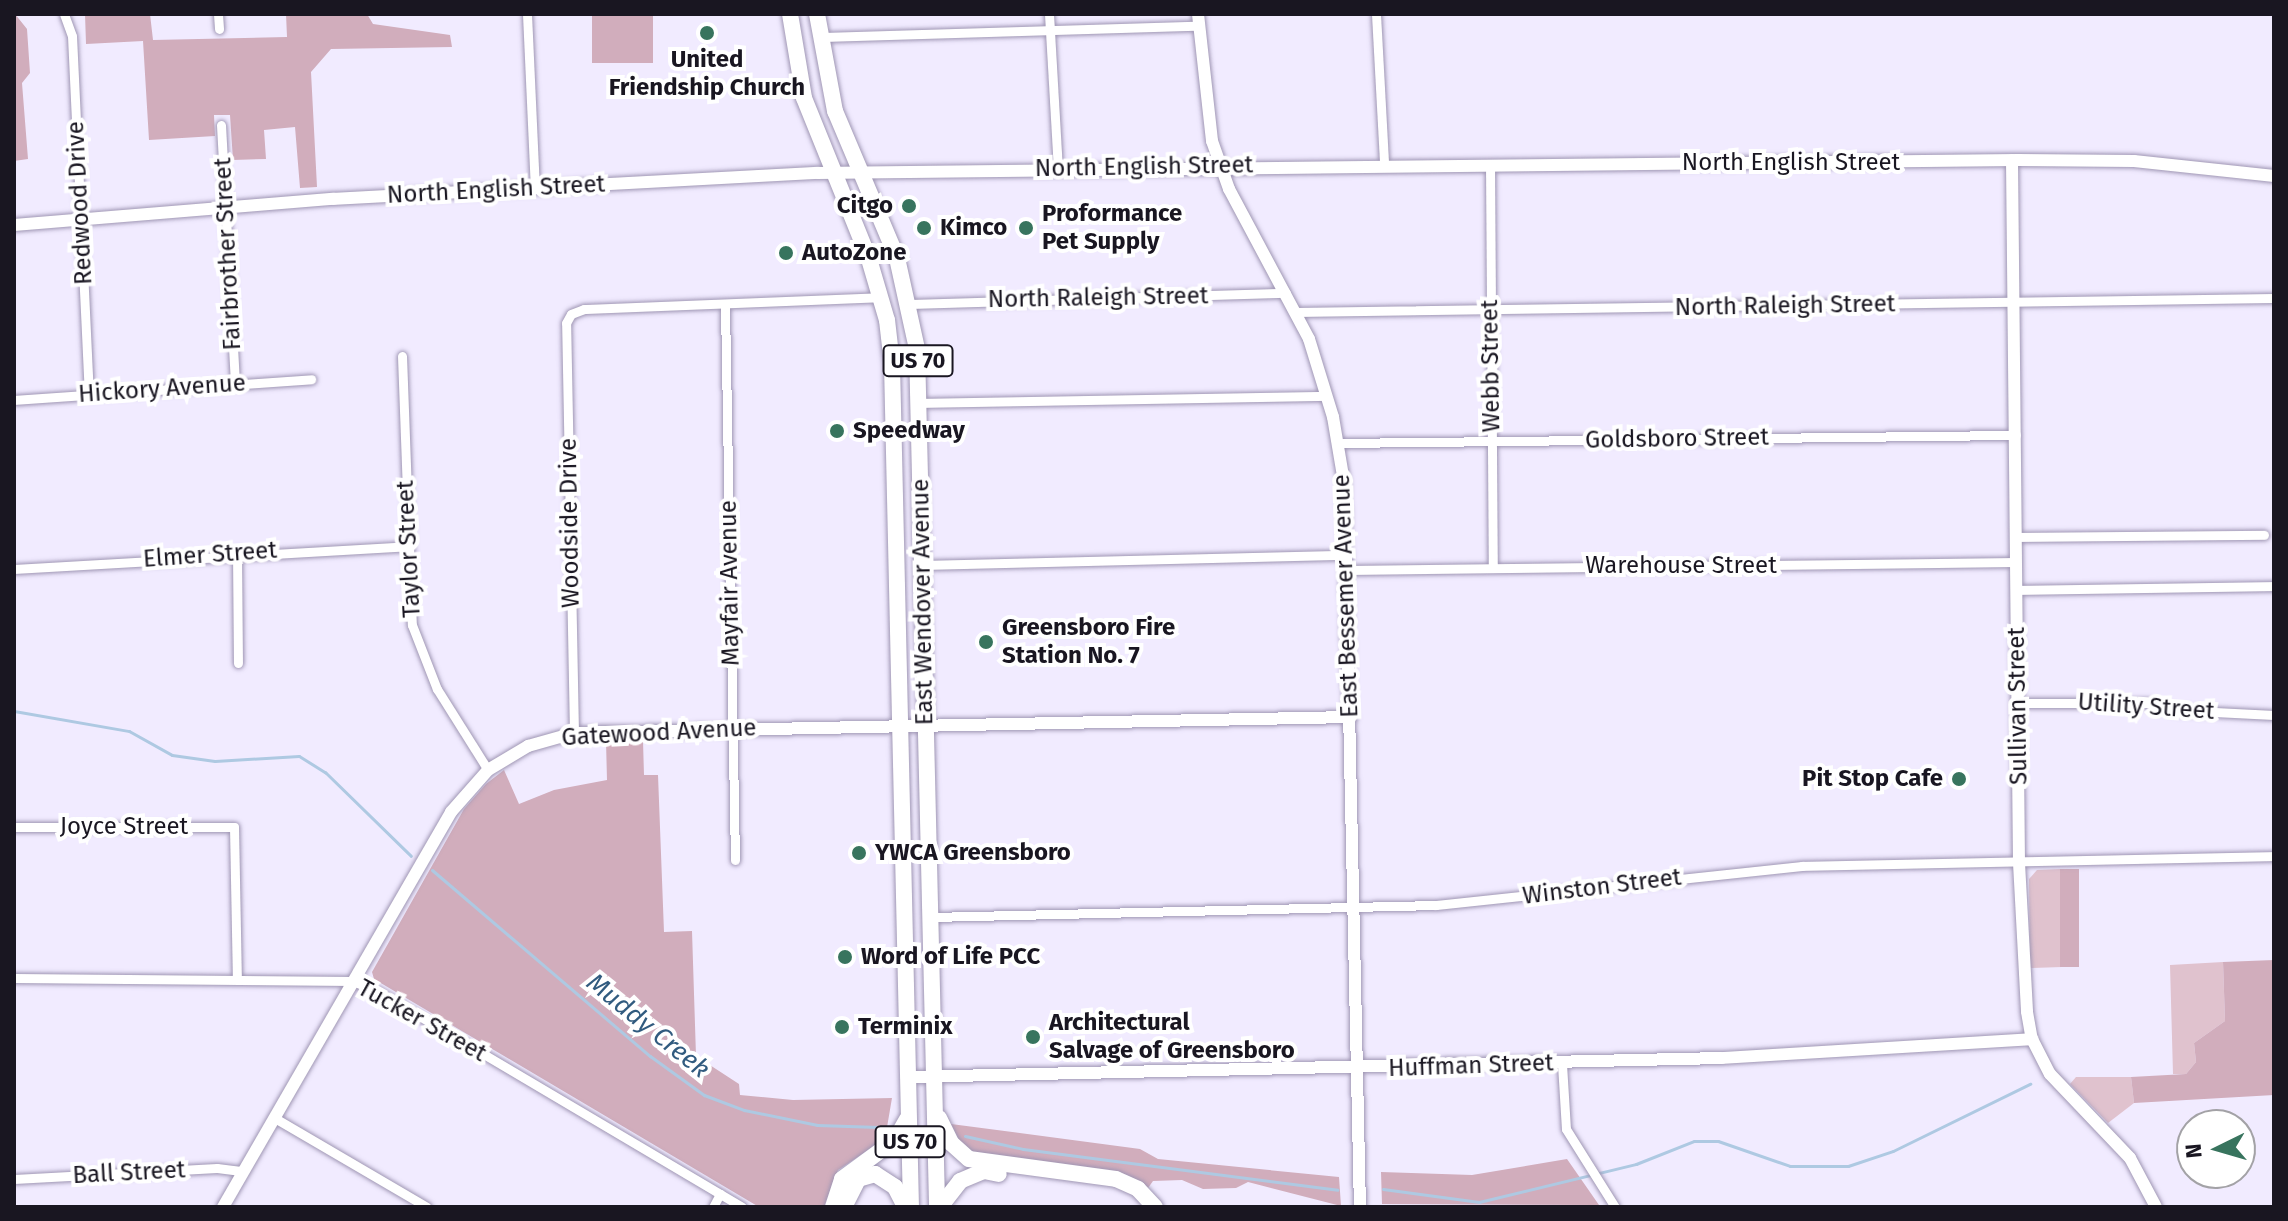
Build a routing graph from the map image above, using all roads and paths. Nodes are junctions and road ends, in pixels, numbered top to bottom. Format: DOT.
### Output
graph roads {
  1 [pos="64,14"];
  2 [pos="218,14"];
  3 [pos="527,14"];
  4 [pos="790,14"];
  5 [pos="817,14"];
  6 [pos="1049,14"];
  7 [pos="1376,14"];
  8 [pos="1198,20"];
  9 [pos="1050,27"];
  10 [pos="219,29"];
  11 [pos="819,37"];
  12 [pos="221,125"];
  13 [pos="2012,160"];
  14 [pos="1384,163"];
  15 [pos="1490,164"];
  16 [pos="1220,167"];
  17 [pos="1058,168"];
  18 [pos="858,172"];
  19 [pos="831,173"];
  20 [pos="2274,176"];
  21 [pos="535,189"];
  22 [pos="225,208"];
  23 [pos="80,220"];
  24 [pos="14,225"];
  25 [pos="1286,293"];
  26 [pos="881,297"];
  27 [pos="2274,298"];
  28 [pos="910,304"];
  29 [pos="2015,304"];
  30 [pos="725,305"];
  31 [pos="1491,310"];
  32 [pos="1295,312"];
  33 [pos="402,356"];
  34 [pos="311,379"];
  35 [pos="235,383"];
  36 [pos="89,393"];
  37 [pos="1327,396"];
  38 [pos="14,400"];
  39 [pos="920,403"];
  40 [pos="2016,435"];
  41 [pos="1492,442"];
  42 [pos="1338,443"];
  43 [pos="2264,535"];
  44 [pos="2016,537"];
  45 [pos="407,546"];
  46 [pos="237,552"];
  47 [pos="1346,555"];
  48 [pos="2016,562"];
  49 [pos="922,565"];
  50 [pos="1493,567"];
  51 [pos="14,569"];
  52 [pos="1347,570"];
  53 [pos="2274,586"];
  54 [pos="2017,590"];
  55 [pos="238,663"];
  56 [pos="2018,703"];
  57 [pos="2274,715"];
  58 [pos="1351,717"];
  59 [pos="926,724"];
  60 [pos="900,725"];
  61 [pos="733,729"];
  62 [pos="574,733"];
  63 [pos="488,770"];
  64 [pos="14,827"];
  65 [pos="2274,856"];
  66 [pos="735,860"];
  67 [pos="2019,863"];
  68 [pos="1353,909"];
  69 [pos="931,917"];
  70 [pos="14,978"];
  71 [pos="237,979"];
  72 [pos="353,981"];
  73 [pos="2032,1039"];
  74 [pos="1562,1064"];
  75 [pos="1358,1069"];
  76 [pos="909,1077"];
  77 [pos="934,1077"];
  78 [pos="934,1103"];
  79 [pos="909,1109"];
  80 [pos="273,1117"];
  81 [pos="243,1171"];
  82 [pos="14,1179"];
  83 [pos="720,1194"];
  84 [pos="223,1207"];
  85 [pos="427,1207"];
  86 [pos="713,1207"];
  87 [pos="742,1207"];
  88 [pos="833,1207"];
  89 [pos="844,1207"];
  90 [pos="908,1207"];
  91 [pos="938,1207"];
  92 [pos="1142,1207"];
  93 [pos="1155,1207"];
  94 [pos="1360,1207"];
  95 [pos="1615,1207"];
  96 [pos="2156,1207"];
  1 -- 23 [label="street, Redwood Drive"];
  2 -- 10 [label="street"];
  3 -- 21 [label="street"];
  4 -- 19 [label="highway, East Wendover Avenue / US 70"];
  5 -- 11 [label="highway, East Wendover Avenue / US 70"];
  6 -- 9 [label="street"];
  7 -- 14 [label="street"];
  8 -- 9 [label="street"];
  8 -- 16 [label="street, East Bessemer Avenue"];
  9 -- 11 [label="street"];
  9 -- 17 [label="street"];
  11 -- 18 [label="highway, East Wendover Avenue / US 70"];
  12 -- 22 [label="street, Fairbrother Street"];
  13 -- 15 [label="street, North English Street"];
  13 -- 20 [label="street, North English Street"];
  13 -- 29 [label="street, Sullivan Street"];
  14 -- 15 [label="street, North English Street"];
  14 -- 16 [label="street, North English Street"];
  15 -- 31 [label="street, Webb Street"];
  16 -- 17 [label="street, North English Street"];
  16 -- 25 [label="street, East Bessemer Avenue"];
  17 -- 18 [label="street, North English Street"];
  18 -- 19 [label="street, North English Street"];
  18 -- 28 [label="highway, East Wendover Avenue / US 70"];
  19 -- 21 [label="street, North English Street"];
  19 -- 26 [label="highway, East Wendover Avenue / US 70"];
  21 -- 22 [label="street, North English Street"];
  22 -- 23 [label="street, North English Street"];
  22 -- 35 [label="street, Fairbrother Street"];
  23 -- 24 [label="street, North English Street"];
  23 -- 36 [label="street, Redwood Drive"];
  25 -- 28 [label="street, North Raleigh Street"];
  25 -- 32 [label="street, East Bessemer Avenue"];
  26 -- 30 [label="street"];
  26 -- 60 [label="highway, East Wendover Avenue / US 70"];
  27 -- 29 [label="street, North Raleigh Street"];
  28 -- 39 [label="highway, East Wendover Avenue / US 70"];
  29 -- 31 [label="street, North Raleigh Street"];
  29 -- 40 [label="street, Sullivan Street"];
  30 -- 61 [label="street, Mayfair Avenue"];
  30 -- 62 [label="street, Woodside Drive"];
  31 -- 32 [label="street, North Raleigh Street"];
  31 -- 41 [label="street, Webb Street"];
  32 -- 37 [label="street, East Bessemer Avenue"];
  33 -- 45 [label="street, Taylor Street"];
  34 -- 35 [label="street, Hickory Avenue"];
  35 -- 36 [label="street, Hickory Avenue"];
  36 -- 38 [label="street, Hickory Avenue"];
  37 -- 39 [label="street"];
  37 -- 42 [label="street, East Bessemer Avenue"];
  39 -- 49 [label="highway, East Wendover Avenue / US 70"];
  40 -- 41 [label="street, Goldsboro Street"];
  40 -- 44 [label="street, Sullivan Street"];
  41 -- 42 [label="street, Goldsboro Street"];
  41 -- 50 [label="street, Webb Street"];
  42 -- 47 [label="street, East Bessemer Avenue"];
  43 -- 44 [label="street"];
  44 -- 48 [label="street, Sullivan Street"];
  45 -- 46 [label="street, Elmer Street"];
  45 -- 63 [label="street, Taylor Street"];
  46 -- 51 [label="street, Elmer Street"];
  46 -- 55 [label="street"];
  47 -- 49 [label="street"];
  47 -- 52 [label="street, East Bessemer Avenue"];
  48 -- 50 [label="street, Warehouse Street"];
  48 -- 54 [label="street, Sullivan Street"];
  49 -- 59 [label="highway, East Wendover Avenue / US 70"];
  50 -- 52 [label="street, Warehouse Street"];
  52 -- 58 [label="street, East Bessemer Avenue"];
  53 -- 54 [label="street"];
  54 -- 56 [label="street, Sullivan Street"];
  56 -- 57 [label="street, Utility Street"];
  56 -- 67 [label="street, Sullivan Street"];
  58 -- 59 [label="street, Gatewood Avenue"];
  58 -- 68 [label="street, East Bessemer Avenue"];
  59 -- 60 [label="street, Gatewood Avenue"];
  59 -- 69 [label="highway, East Wendover Avenue / US 70"];
  60 -- 61 [label="street, Gatewood Avenue"];
  60 -- 76 [label="highway, East Wendover Avenue / US 70"];
  61 -- 62 [label="street, Gatewood Avenue"];
  61 -- 66 [label="street, Mayfair Avenue"];
  62 -- 63 [label="street, Gatewood Avenue"];
  63 -- 72 [label="street, Gatewood Avenue"];
  64 -- 71 [label="street, Joyce Street"];
  65 -- 67 [label="street, Winston Street"];
  67 -- 68 [label="street, Winston Street"];
  67 -- 73 [label="street, Sullivan Street"];
  68 -- 69 [label="street, Winston Street"];
  68 -- 75 [label="street, East Bessemer Avenue"];
  69 -- 77 [label="highway, East Wendover Avenue / US 70"];
  70 -- 71 [label="street, Tucker Street"];
  71 -- 72 [label="street, Tucker Street"];
  72 -- 80 [label="street, Gatewood Avenue"];
  72 -- 83 [label="street, Tucker Street"];
  73 -- 74 [label="street, Huffman Street"];
  73 -- 96 [label="street, Sullivan Street"];
  74 -- 75 [label="street, Huffman Street"];
  74 -- 95 [label="street"];
  75 -- 77 [label="street, Huffman Street"];
  75 -- 94 [label="street, East Bessemer Avenue"];
  76 -- 77 [label="street, Huffman Street"];
  76 -- 79 [label="highway, East Wendover Avenue / US 70"];
  77 -- 78 [label="highway, East Wendover Avenue / US 70"];
  78 -- 91 [label="highway, East Wendover Avenue / US 70"];
  78 -- 93 [label="highway"];
  79 -- 88 [label="highway"];
  79 -- 90 [label="highway, East Wendover Avenue / US 70"];
  80 -- 81 [label="street, Gatewood Avenue"];
  80 -- 85 [label="street"];
  81 -- 82 [label="street, Ball Street"];
  81 -- 84 [label="street, Gatewood Avenue"];
  83 -- 86 [label="street"];
  83 -- 87 [label="street, Tucker Street"];
  89 -- 90 [label="highway"];
  91 -- 92 [label="highway"];
}
